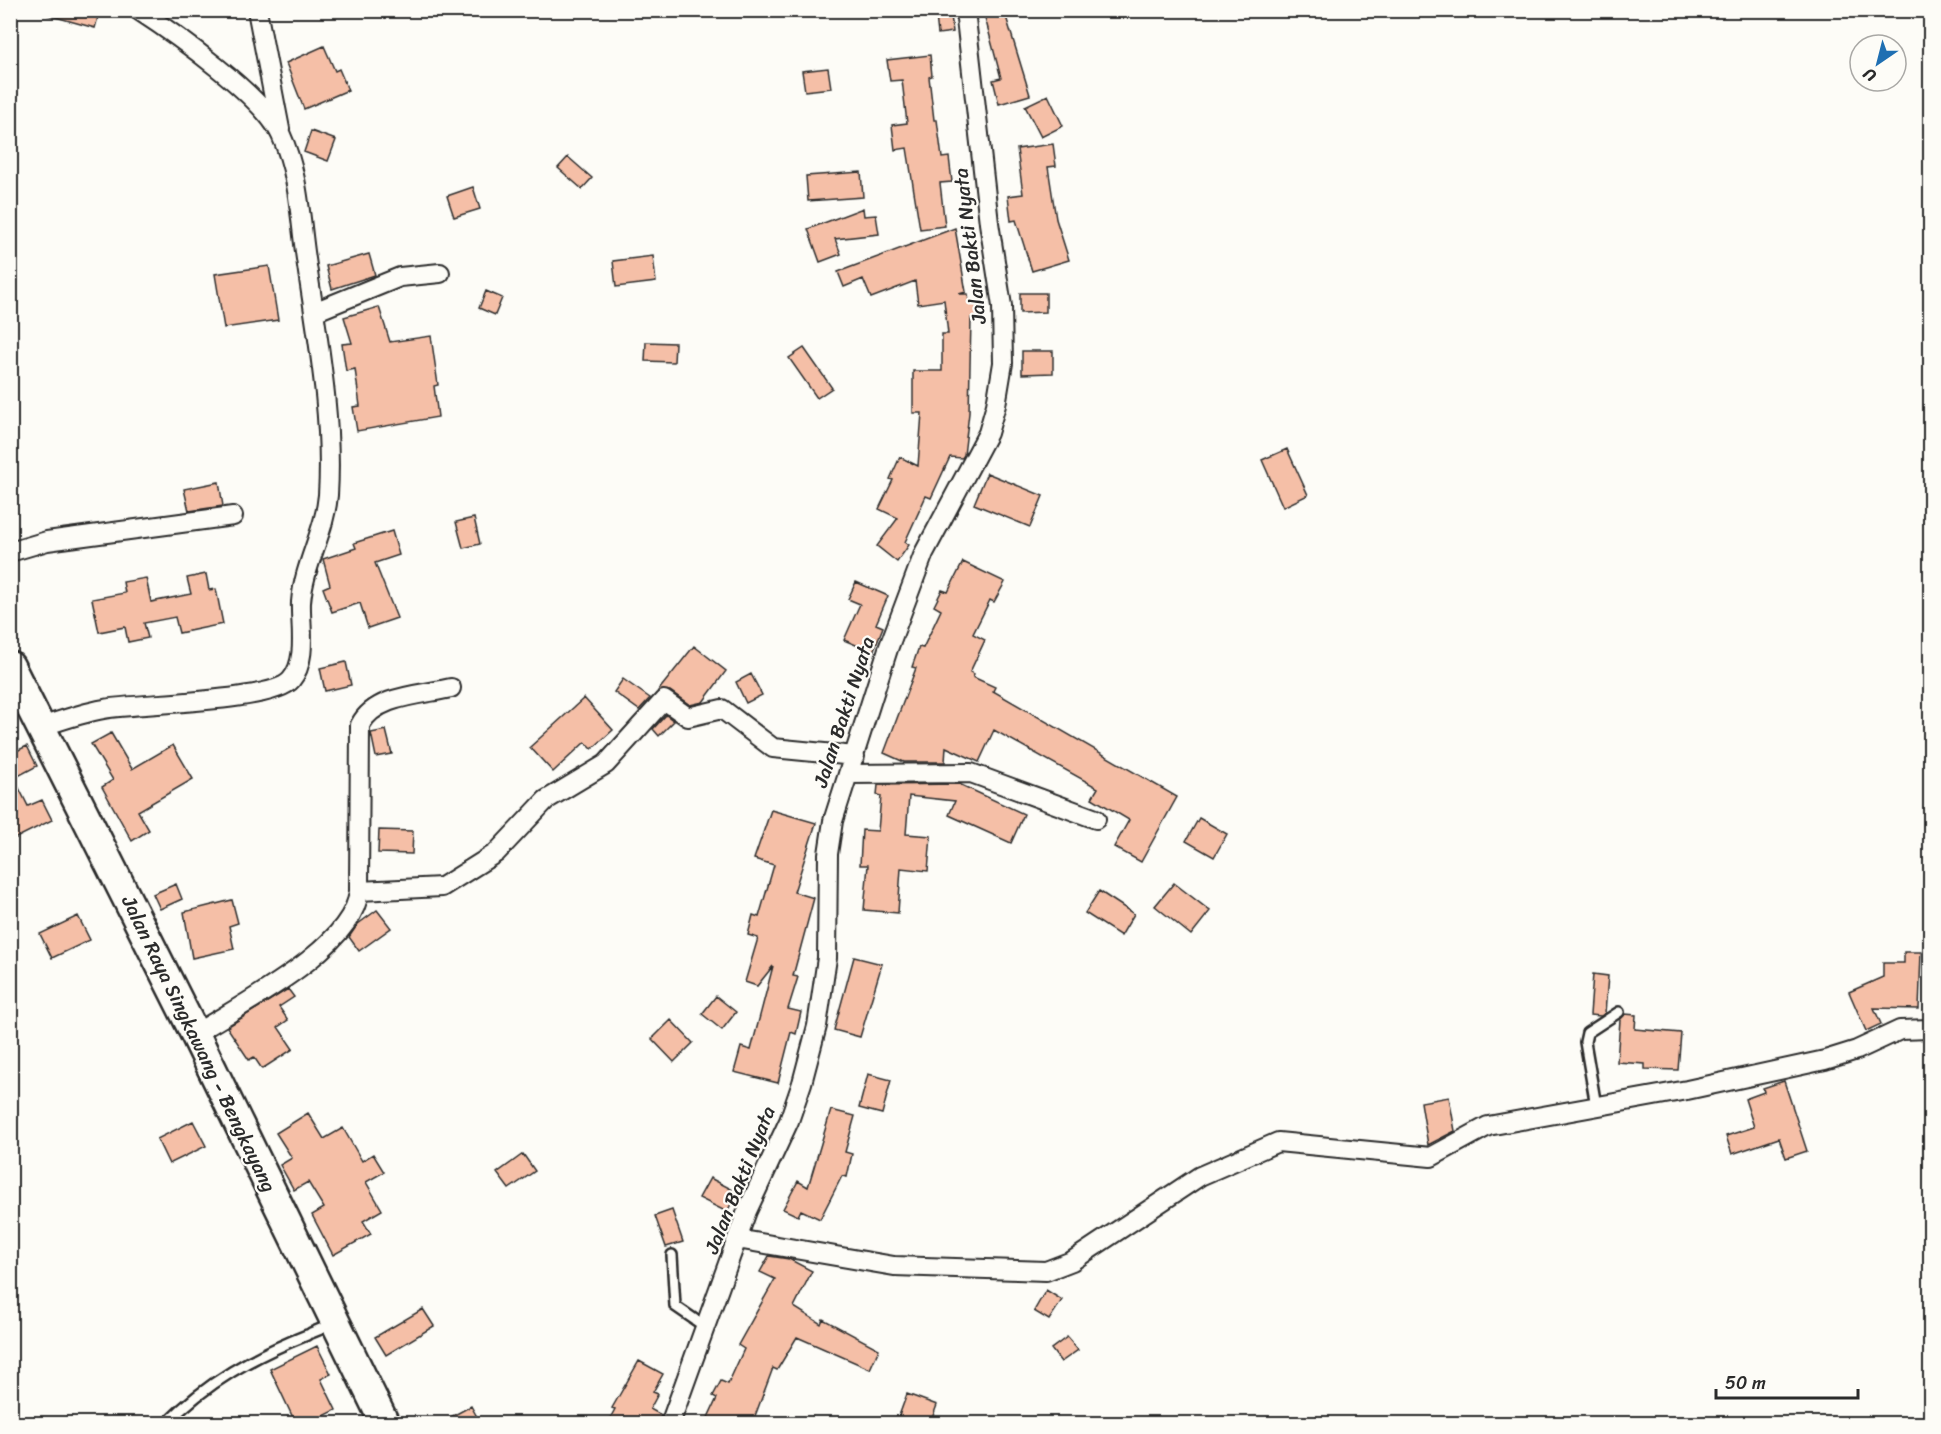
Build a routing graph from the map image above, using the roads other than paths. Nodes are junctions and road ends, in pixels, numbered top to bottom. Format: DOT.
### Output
graph roads {
  1 [pos="138,10"];
  2 [pos="257,10"];
  3 [pos="965,10"];
  4 [pos="281,134"];
  5 [pos="440,273"];
  6 [pos="314,312"];
  7 [pos="233,516"];
  8 [pos="10,552"];
  9 [pos="10,666"];
  10 [pos="451,688"];
  11 [pos="41,727"];
  12 [pos="855,756"];
  13 [pos="848,774"];
  14 [pos="1096,819"];
  15 [pos="359,891"];
  16 [pos="1619,1012"];
  17 [pos="1930,1029"];
  18 [pos="195,1034"];
  19 [pos="1596,1106"];
  20 [pos="737,1239"];
  21 [pos="672,1255"];
  22 [pos="707,1328"];
  23 [pos="318,1330"];
  24 [pos="166,1424"];
  25 [pos="385,1424"];
  26 [pos="670,1424"];
  1 -- 4 [label="street"];
  2 -- 4 [label="street"];
  3 -- 12 [label="street, Jalan Bakti Nyata"];
  4 -- 6 [label="street"];
  5 -- 6 [label="street"];
  6 -- 11 [label="street"];
  7 -- 8 [label="street"];
  9 -- 11 [label="main road, Jalan Raya Singkawang - Bengkayang"];
  10 -- 15 [label="street"];
  11 -- 18 [label="main road, Jalan Raya Singkawang - Bengkayang"];
  12 -- 13 [label="street, Jalan Bakti Nyata"];
  12 -- 15 [label="street"];
  13 -- 14 [label="street"];
  13 -- 20 [label="street, Jalan Bakti Nyata"];
  15 -- 18 [label="street"];
  16 -- 19 [label="lane"];
  17 -- 19 [label="street"];
  18 -- 23 [label="main road, Jalan Raya Singkawang - Bengkayang"];
  19 -- 20 [label="street"];
  20 -- 22 [label="street, Jalan Bakti Nyata"];
  21 -- 22 [label="lane"];
  22 -- 26 [label="street, Jalan Bakti Nyata"];
  23 -- 24 [label="lane"];
  23 -- 25 [label="main road, Jalan Raya Singkawang - Bengkayang"];
}
